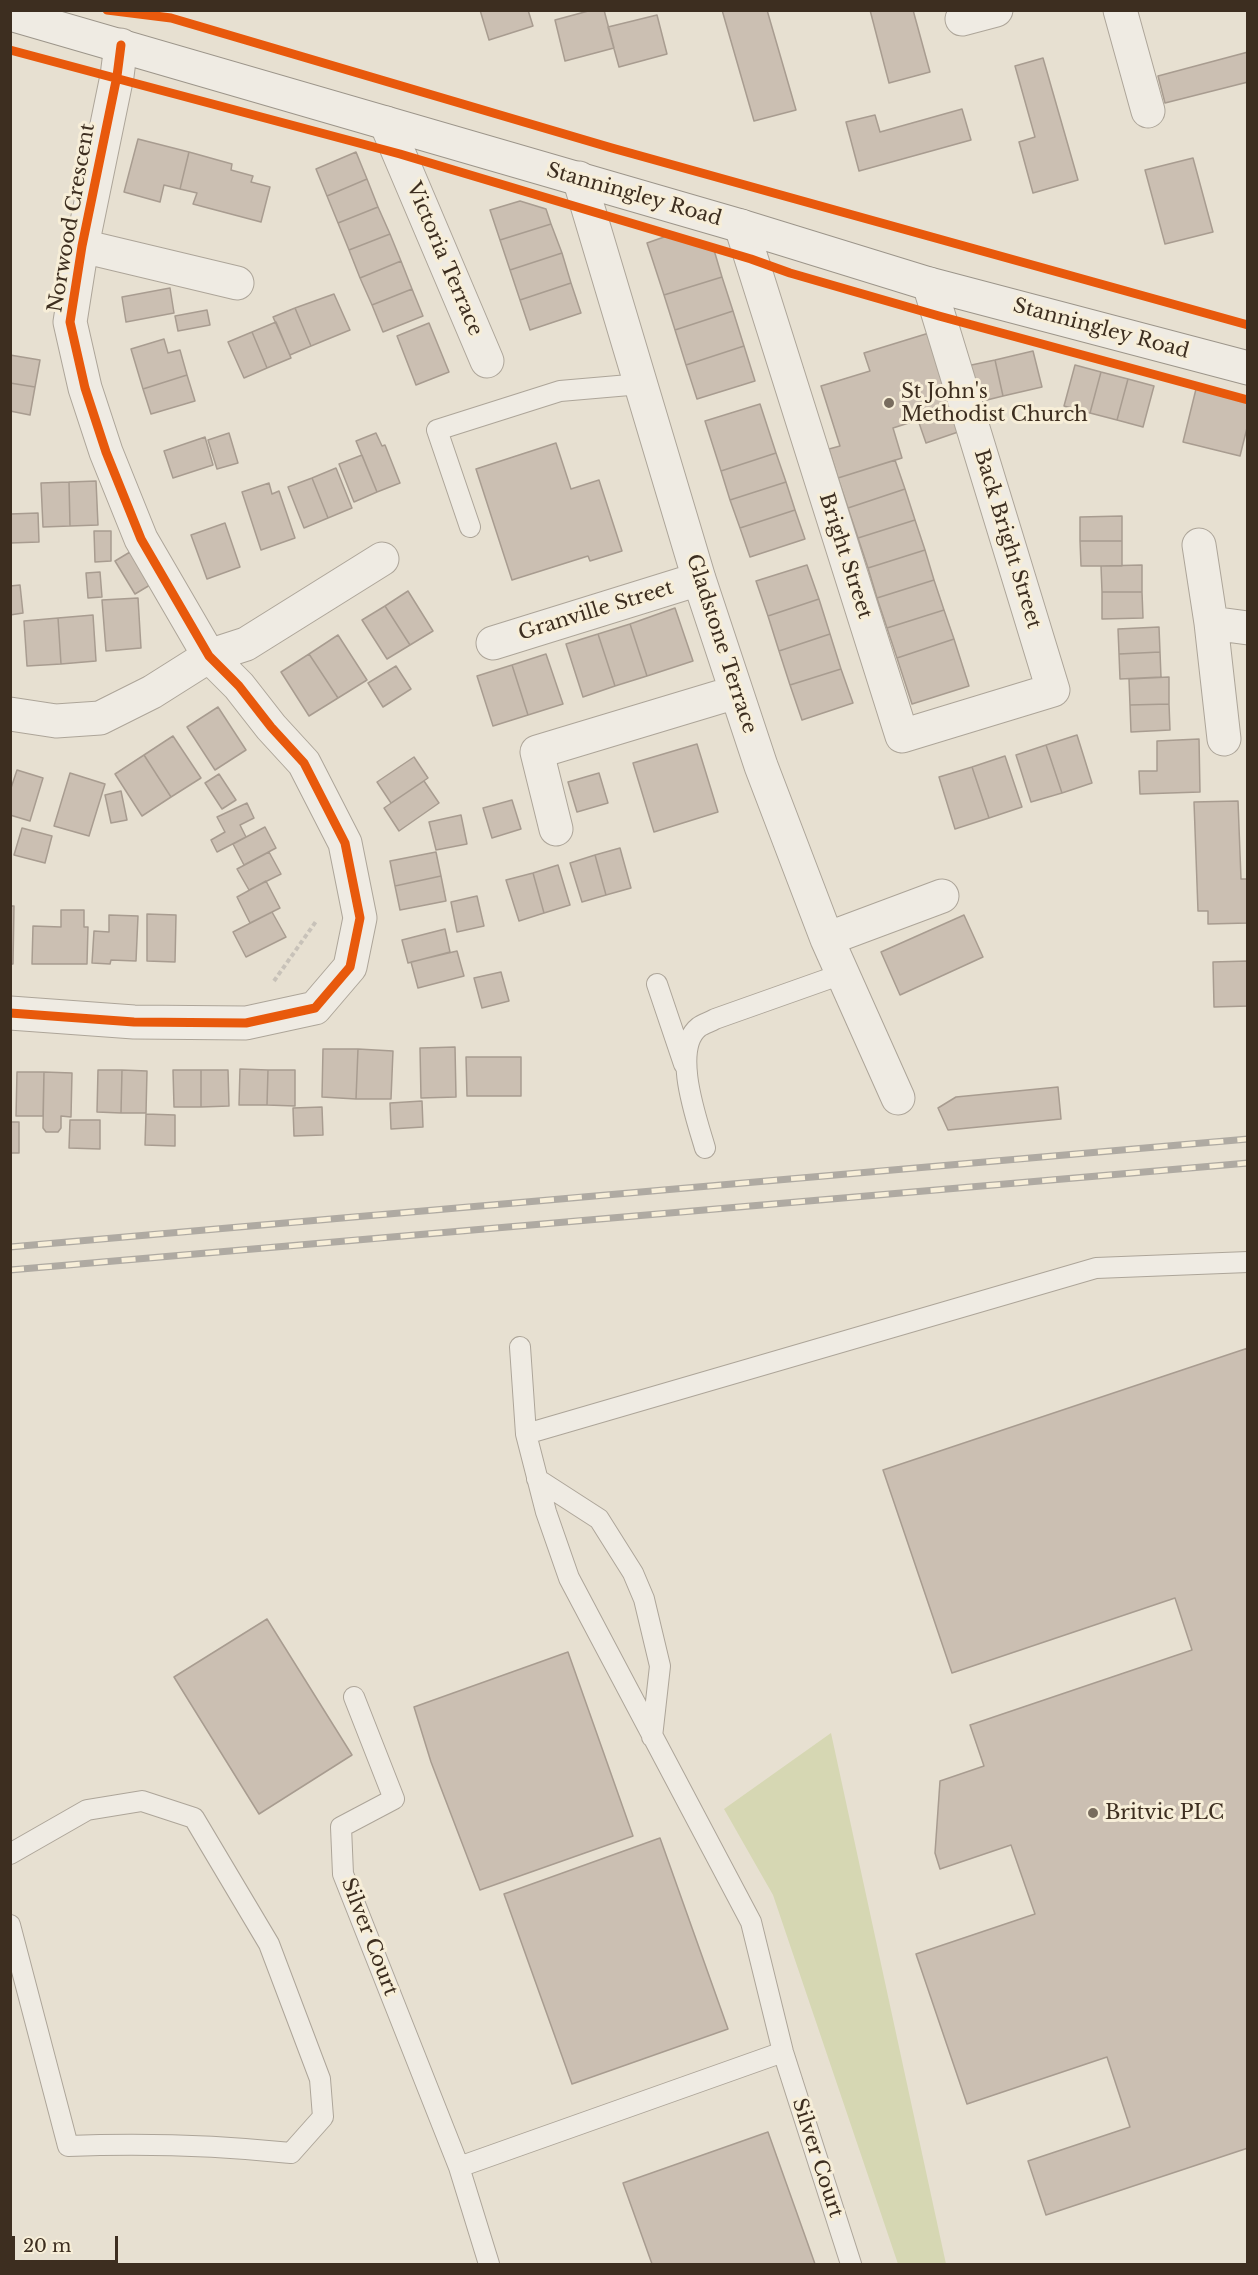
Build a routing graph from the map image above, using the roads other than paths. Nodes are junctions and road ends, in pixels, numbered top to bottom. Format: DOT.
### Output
graph roads {
  1 [pos="996,10"];
  2 [pos="1120,10"];
  3 [pos="16,16"];
  4 [pos="962,19"];
  5 [pos="121,45"];
  6 [pos="1148,111"];
  7 [pos="386,123"];
  8 [pos="579,178"];
  9 [pos="741,226"];
  10 [pos="82,246"];
  11 [pos="237,283"];
  12 [pos="929,284"];
  13 [pos="487,361"];
  14 [pos="1248,368"];
  15 [pos="640,384"];
  16 [pos="470,527"];
  17 [pos="1199,545"];
  18 [pos="382,559"];
  19 [pos="699,579"];
  20 [pos="1211,623"];
  21 [pos="1248,628"];
  22 [pos="493,643"];
  23 [pos="209,656"];
  24 [pos="1053,690"];
  25 [pos="736,693"];
  26 [pos="10,714"];
  27 [pos="1224,739"];
  28 [pos="556,829"];
  29 [pos="942,896"];
  30 [pos="827,939"];
  31 [pos="842,974"];
  32 [pos="657,984"];
  33 [pos="10,1013"];
  34 [pos="685,1066"];
  35 [pos="898,1098"];
  36 [pos="705,1148"];
  37 [pos="1248,1262"];
  38 [pos="520,1347"];
  39 [pos="526,1434"];
  40 [pos="537,1479"];
  41 [pos="354,1697"];
  42 [pos="652,1737"];
  43 [pos="10,1854"];
  44 [pos="10,1925"];
  45 [pos="783,2052"];
  46 [pos="459,2167"];
  47 [pos="489,2265"];
  48 [pos="851,2265"];
  1 -- 4 [label="street"];
  2 -- 6 [label="street"];
  3 -- 5 [label="street, Stanningley Road"];
  5 -- 7 [label="street, Stanningley Road"];
  5 -- 10 [label="street, Norwood Crescent"];
  7 -- 8 [label="street, Stanningley Road"];
  7 -- 13 [label="street, Victoria Terrace"];
  8 -- 9 [label="street, Stanningley Road"];
  8 -- 15 [label="street, Gladstone Terrace"];
  9 -- 12 [label="street, Stanningley Road"];
  9 -- 24 [label="street, Bright Street"];
  10 -- 11 [label="street, Norwood Crescent"];
  10 -- 23 [label="street, Norwood Crescent"];
  12 -- 14 [label="street, Stanningley Road"];
  12 -- 24 [label="street, Back Bright Street"];
  15 -- 16 [label="lane"];
  15 -- 19 [label="street, Gladstone Terrace"];
  17 -- 20 [label="street"];
  18 -- 23 [label="street"];
  19 -- 22 [label="street, Granville Street"];
  19 -- 25 [label="street, Gladstone Terrace"];
  20 -- 21 [label="street"];
  20 -- 27 [label="street"];
  23 -- 26 [label="street"];
  23 -- 33 [label="street, Norwood Crescent"];
  25 -- 28 [label="street"];
  25 -- 30 [label="street, Gladstone Terrace"];
  29 -- 30 [label="street"];
  30 -- 31 [label="street, Gladstone Terrace"];
  31 -- 34 [label="lane"];
  31 -- 35 [label="street, Gladstone Terrace"];
  32 -- 34 [label="lane"];
  34 -- 36 [label="lane"];
  37 -- 39 [label="lane"];
  38 -- 39 [label="lane, Silver Court"];
  39 -- 40 [label="lane, Silver Court"];
  40 -- 42 [label="lane, Silver Court"];
  40 -- 42 [label="lane"];
  41 -- 46 [label="lane, Silver Court"];
  42 -- 45 [label="lane, Silver Court"];
  43 -- 44 [label="lane"];
  45 -- 46 [label="lane"];
  45 -- 48 [label="lane, Silver Court"];
  46 -- 47 [label="lane, Silver Court"];
}
